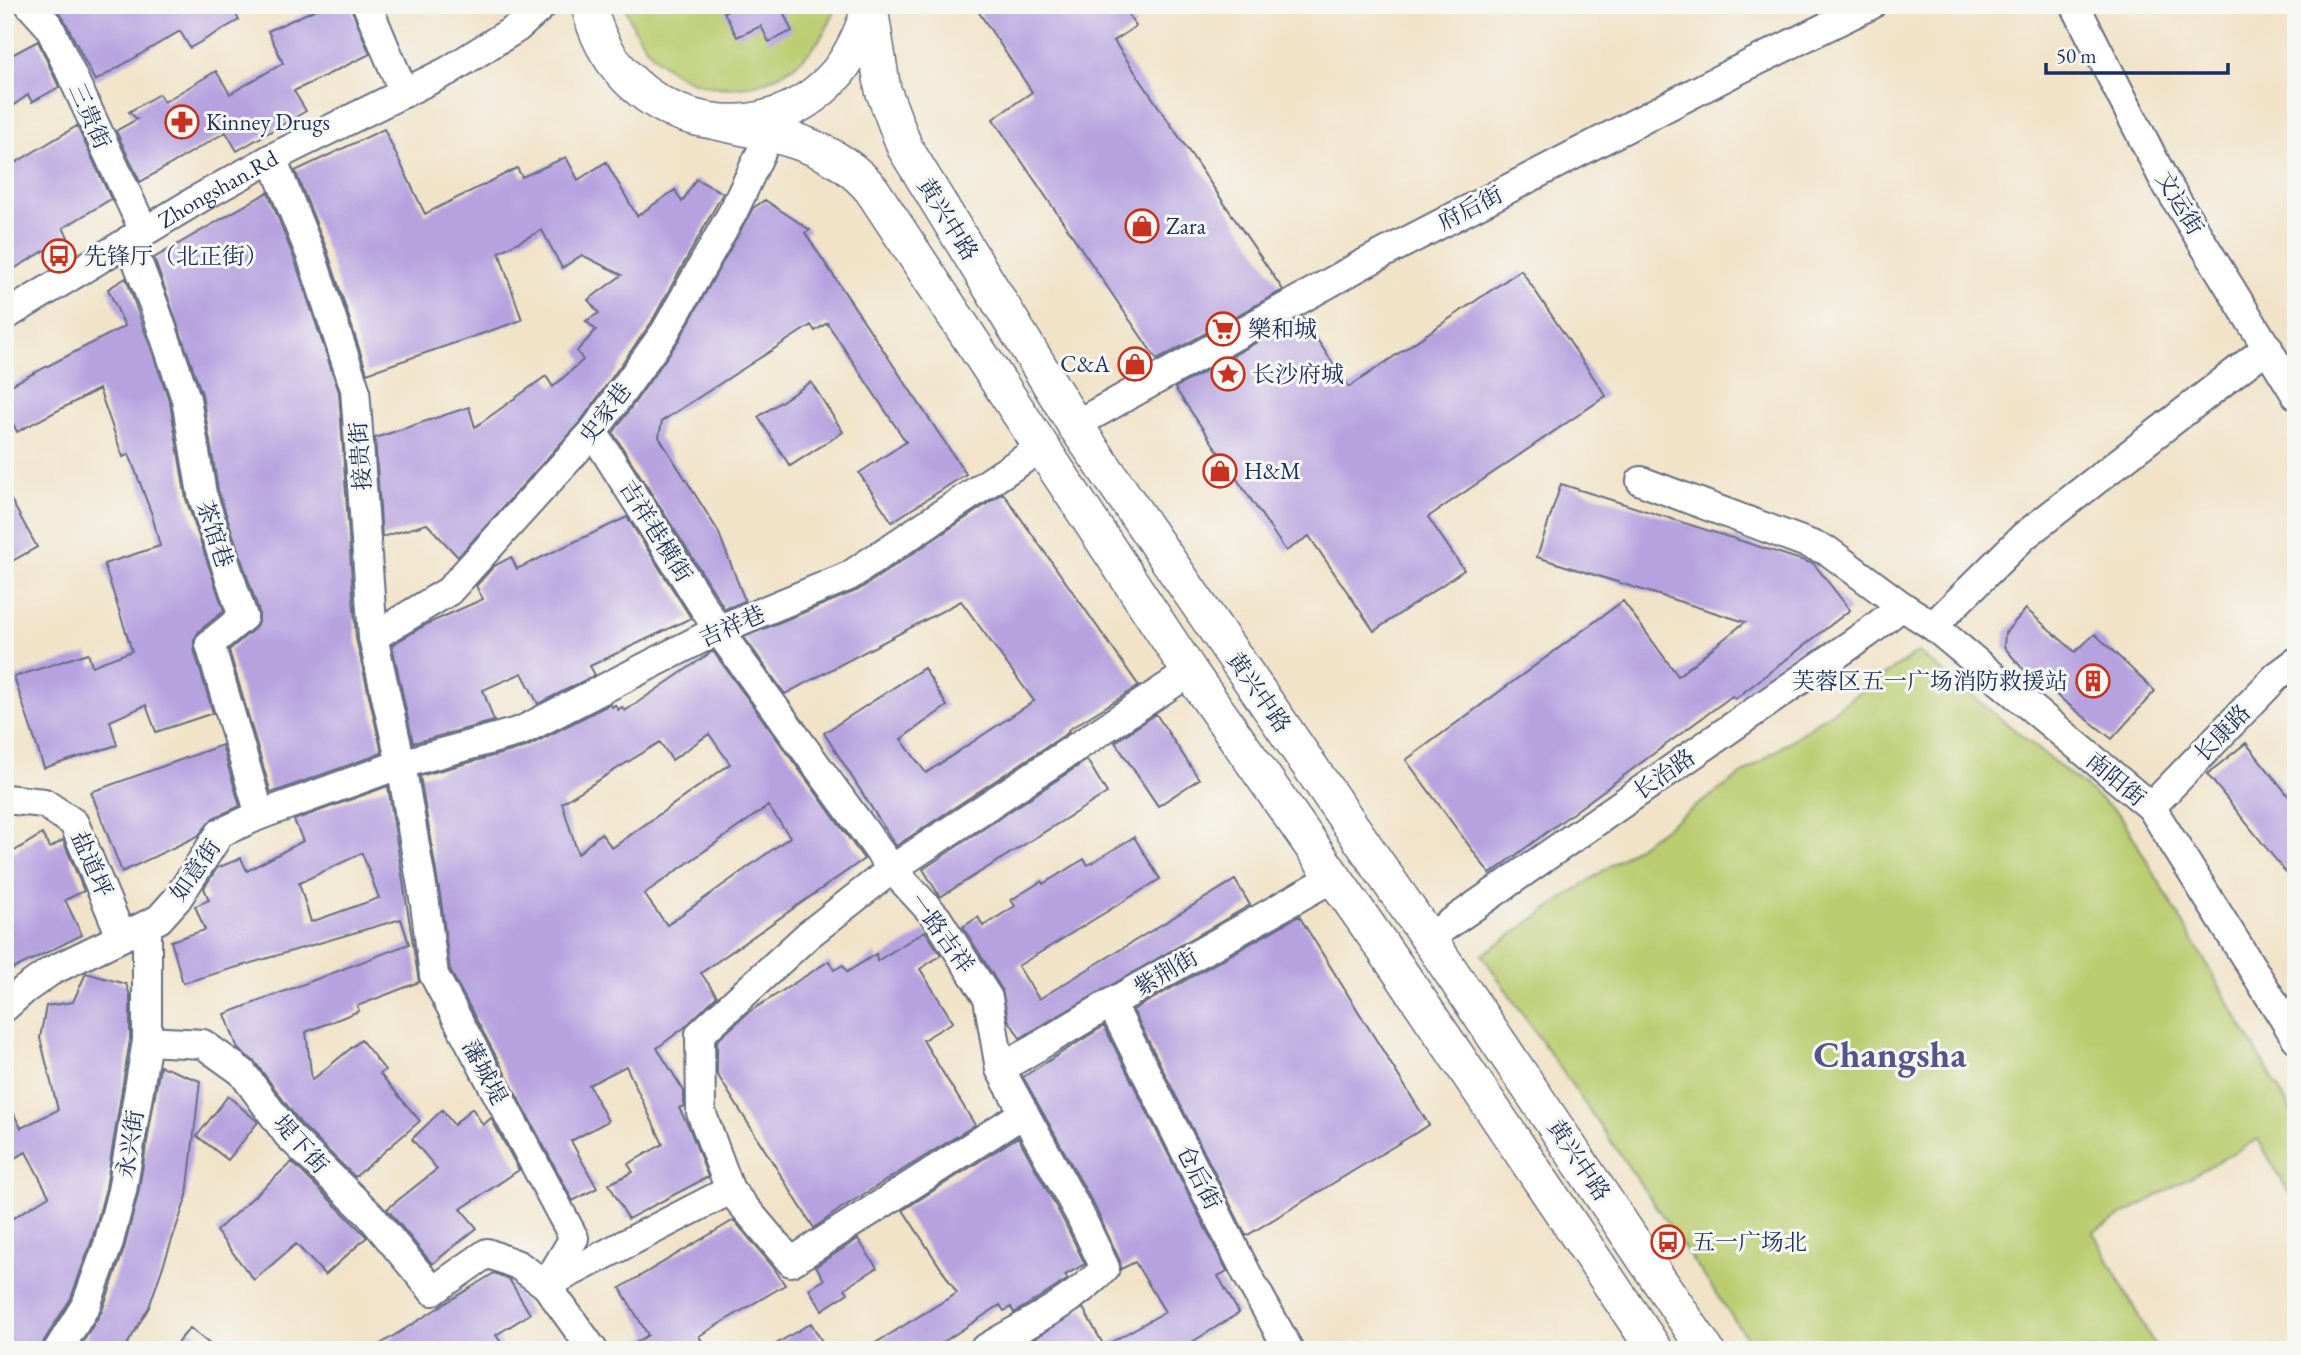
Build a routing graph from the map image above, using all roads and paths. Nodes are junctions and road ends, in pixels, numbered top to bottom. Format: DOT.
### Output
graph roads {
  1 [pos="30,5"];
  2 [pos="367,5"];
  3 [pos="543,5"];
  4 [pos="589,5"];
  5 [pos="1871,5"];
  6 [pos="2076,5"];
  7 [pos="870,6"];
  8 [pos="404,93"];
  9 [pos="716,121"];
  10 [pos="770,133"];
  11 [pos="272,158"];
  12 [pos="137,235"];
  13 [pos="5,316"];
  14 [pos="2268,347"];
  15 [pos="2296,395"];
  16 [pos="1075,425"];
  17 [pos="593,432"];
  18 [pos="1042,447"];
  19 [pos="1641,481"];
  20 [pos="1902,606"];
  21 [pos="1933,626"];
  22 [pos="718,630"];
  23 [pos="373,637"];
  24 [pos="2296,662"];
  25 [pos="1190,672"];
  26 [pos="401,764"];
  27 [pos="5,799"];
  28 [pos="2151,807"];
  29 [pos="260,814"];
  30 [pos="892,869"];
  31 [pos="1334,877"];
  32 [pos="134,930"];
  33 [pos="1433,945"];
  34 [pos="1111,1003"];
  35 [pos="5,1007"];
  36 [pos="2296,1038"];
  37 [pos="147,1041"];
  38 [pos="1000,1069"];
  39 [pos="1024,1113"];
  40 [pos="730,1190"];
  41 [pos="545,1285"];
  42 [pos="1018,1341"];
  43 [pos="58,1350"];
  44 [pos="593,1350"];
  45 [pos="983,1350"];
  46 [pos="1289,1350"];
  47 [pos="1656,1350"];
  48 [pos="1706,1350"];
  1 -- 12 [label="street, 三贵街"];
  2 -- 8 [label="street"];
  3 -- 8 [label="street, Zhongshan.Rd"];
  4 -- 9 [label="main road, 黄兴中路"];
  5 -- 16 [label="street, 府后街"];
  6 -- 14 [label="street, 文运街"];
  7 -- 9 [label="main road"];
  7 -- 16 [label="main road, 黄兴中路"];
  8 -- 11 [label="street, Zhongshan.Rd"];
  9 -- 10 [label="main road, 黄兴中路"];
  10 -- 17 [label="street, 史家巷"];
  10 -- 18 [label="main road, 黄兴中路"];
  11 -- 12 [label="street, Zhongshan.Rd"];
  11 -- 23 [label="street, 接贵街"];
  12 -- 13 [label="street, Zhongshan.Rd"];
  12 -- 29 [label="street, 茶馆巷"];
  14 -- 15 [label="street, 文运街"];
  14 -- 21 [label="street"];
  16 -- 33 [label="main road, 黄兴中路"];
  17 -- 22 [label="street, 吉祥巷横街"];
  17 -- 23 [label="street, 史家巷"];
  18 -- 22 [label="street, 吉祥巷"];
  18 -- 25 [label="main road, 黄兴中路"];
  19 -- 20 [label="street, 南阳街"];
  20 -- 21 [label="street, 南阳街"];
  20 -- 33 [label="street, 长治路"];
  21 -- 28 [label="street, 南阳街"];
  22 -- 26 [label="street, 吉祥巷"];
  22 -- 30 [label="street, 一路吉祥"];
  23 -- 26 [label="street, 接贵街"];
  24 -- 28 [label="street, 长康路"];
  25 -- 30 [label="street"];
  25 -- 31 [label="main road, 黄兴中路"];
  26 -- 29 [label="street, 如意街"];
  26 -- 41 [label="street, 藩城堤"];
  27 -- 32 [label="street, 盐道坪"];
  28 -- 36 [label="street, 南阳街"];
  29 -- 32 [label="street, 如意街"];
  30 -- 38 [label="street, 一路吉祥"];
  30 -- 40 [label="street"];
  31 -- 34 [label="street, 紫荆街"];
  31 -- 47 [label="main road, 黄兴中路"];
  32 -- 35 [label="street, 如意街"];
  32 -- 37 [label="street, 永兴街"];
  33 -- 48 [label="main road, 黄兴中路"];
  34 -- 38 [label="street, 紫荆街"];
  34 -- 46 [label="street, 仓后街"];
  37 -- 41 [label="street, 堤下街"];
  37 -- 43 [label="street, 永兴街"];
  38 -- 39 [label="street, 一路吉祥"];
  39 -- 40 [label="street"];
  39 -- 42 [label="street, 一路吉祥"];
  40 -- 41 [label="street"];
  41 -- 44 [label="street"];
  42 -- 45 [label="street"];
}
